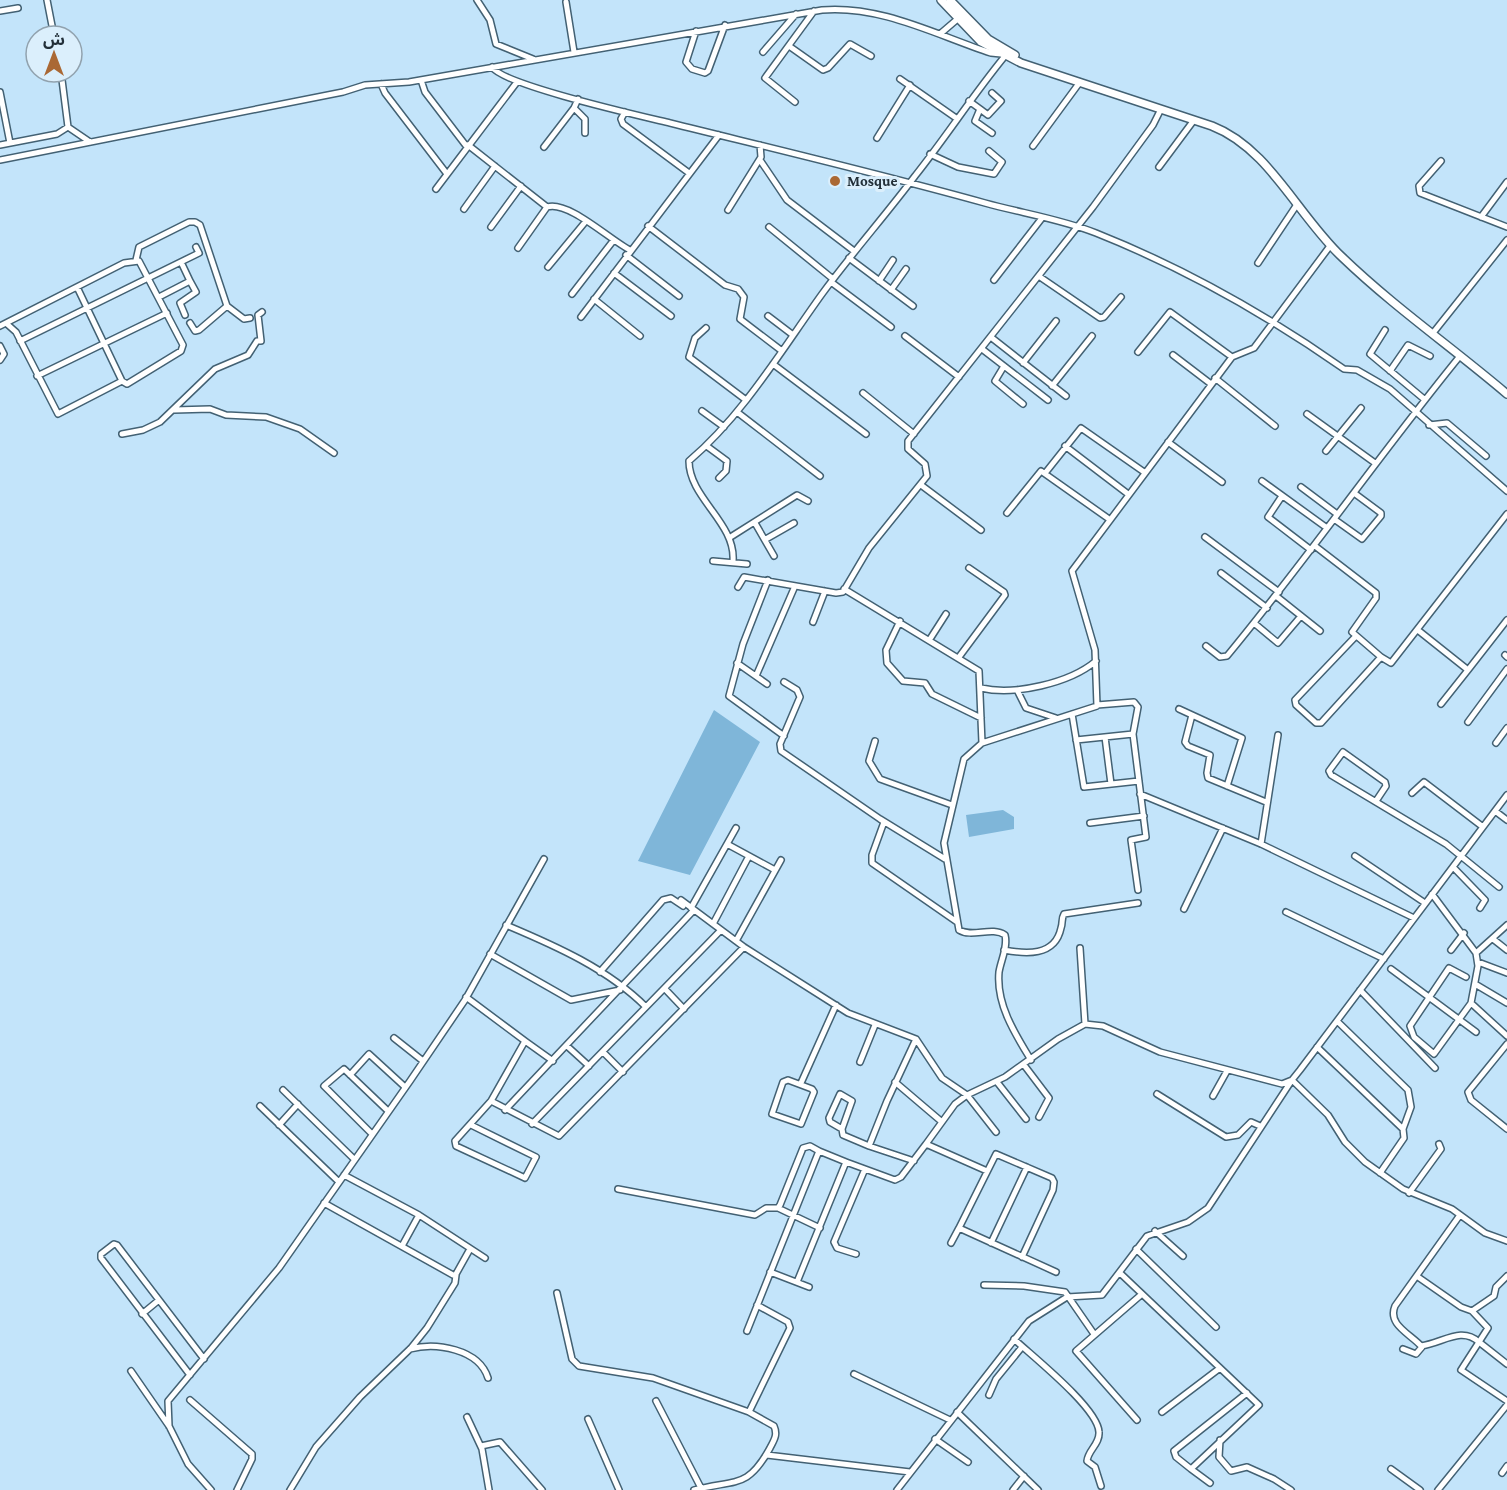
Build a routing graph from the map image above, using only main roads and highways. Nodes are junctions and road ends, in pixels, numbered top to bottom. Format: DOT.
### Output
graph roads {
  1 [pos="941,0"];
  2 [pos="950,0"];
  3 [pos="960,17"];
  4 [pos="1035,68"];
  5 [pos="1507,394"];
  1 -- 3 [label="main road"];
  2 -- 3 [label="main road"];
  3 -- 4 [label="main road"];
  3 -- 4 [label="main road"];
  4 -- 5 [label="main road"];
}
